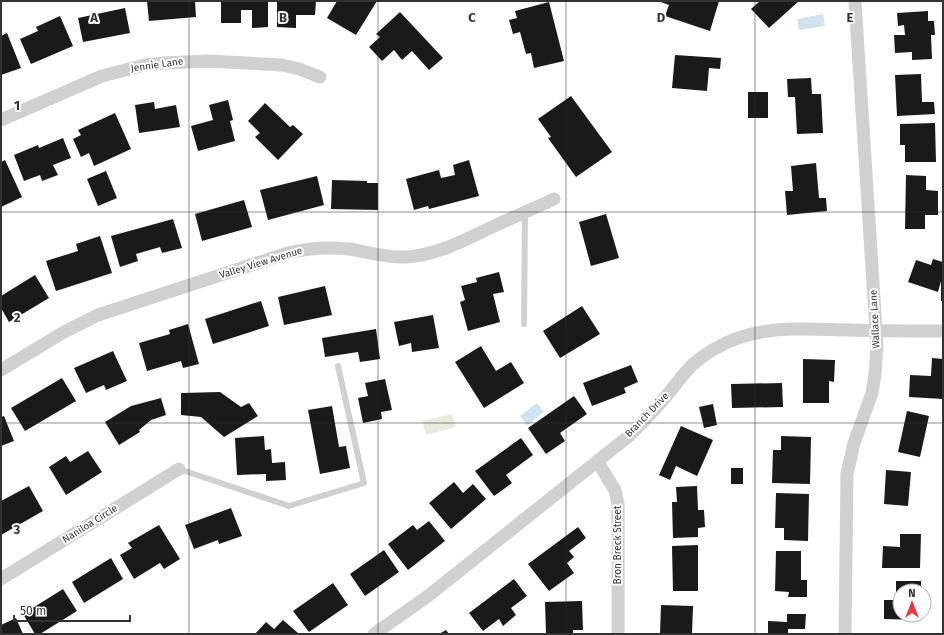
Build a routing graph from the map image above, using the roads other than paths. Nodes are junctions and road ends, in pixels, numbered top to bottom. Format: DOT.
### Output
graph roads {
  1 [pos="855,1"];
  2 [pos="320,77"];
  3 [pos="1,120"];
  4 [pos="554,199"];
  5 [pos="525,212"];
  6 [pos="524,324"];
  7 [pos="876,331"];
  8 [pos="943,331"];
  9 [pos="338,366"];
  10 [pos="1,370"];
  11 [pos="596,461"];
  12 [pos="179,469"];
  13 [pos="1,579"];
  14 [pos="374,634"];
  15 [pos="618,634"];
  16 [pos="845,634"];
  1 -- 7 [label="street, Wallace Lane"];
  2 -- 3 [label="street, Jennie Lane"];
  4 -- 5 [label="street, Valley View Avenue"];
  5 -- 6 [label="lane"];
  5 -- 10 [label="street, Valley View Avenue"];
  7 -- 8 [label="street, Branch Drive"];
  7 -- 11 [label="street, Branch Drive"];
  7 -- 16 [label="street, Wallace Lane"];
  9 -- 12 [label="lane"];
  11 -- 14 [label="street, Branch Drive"];
  11 -- 15 [label="street, Bron Breck Street"];
  12 -- 13 [label="street, Naniloa Circle"];
}
